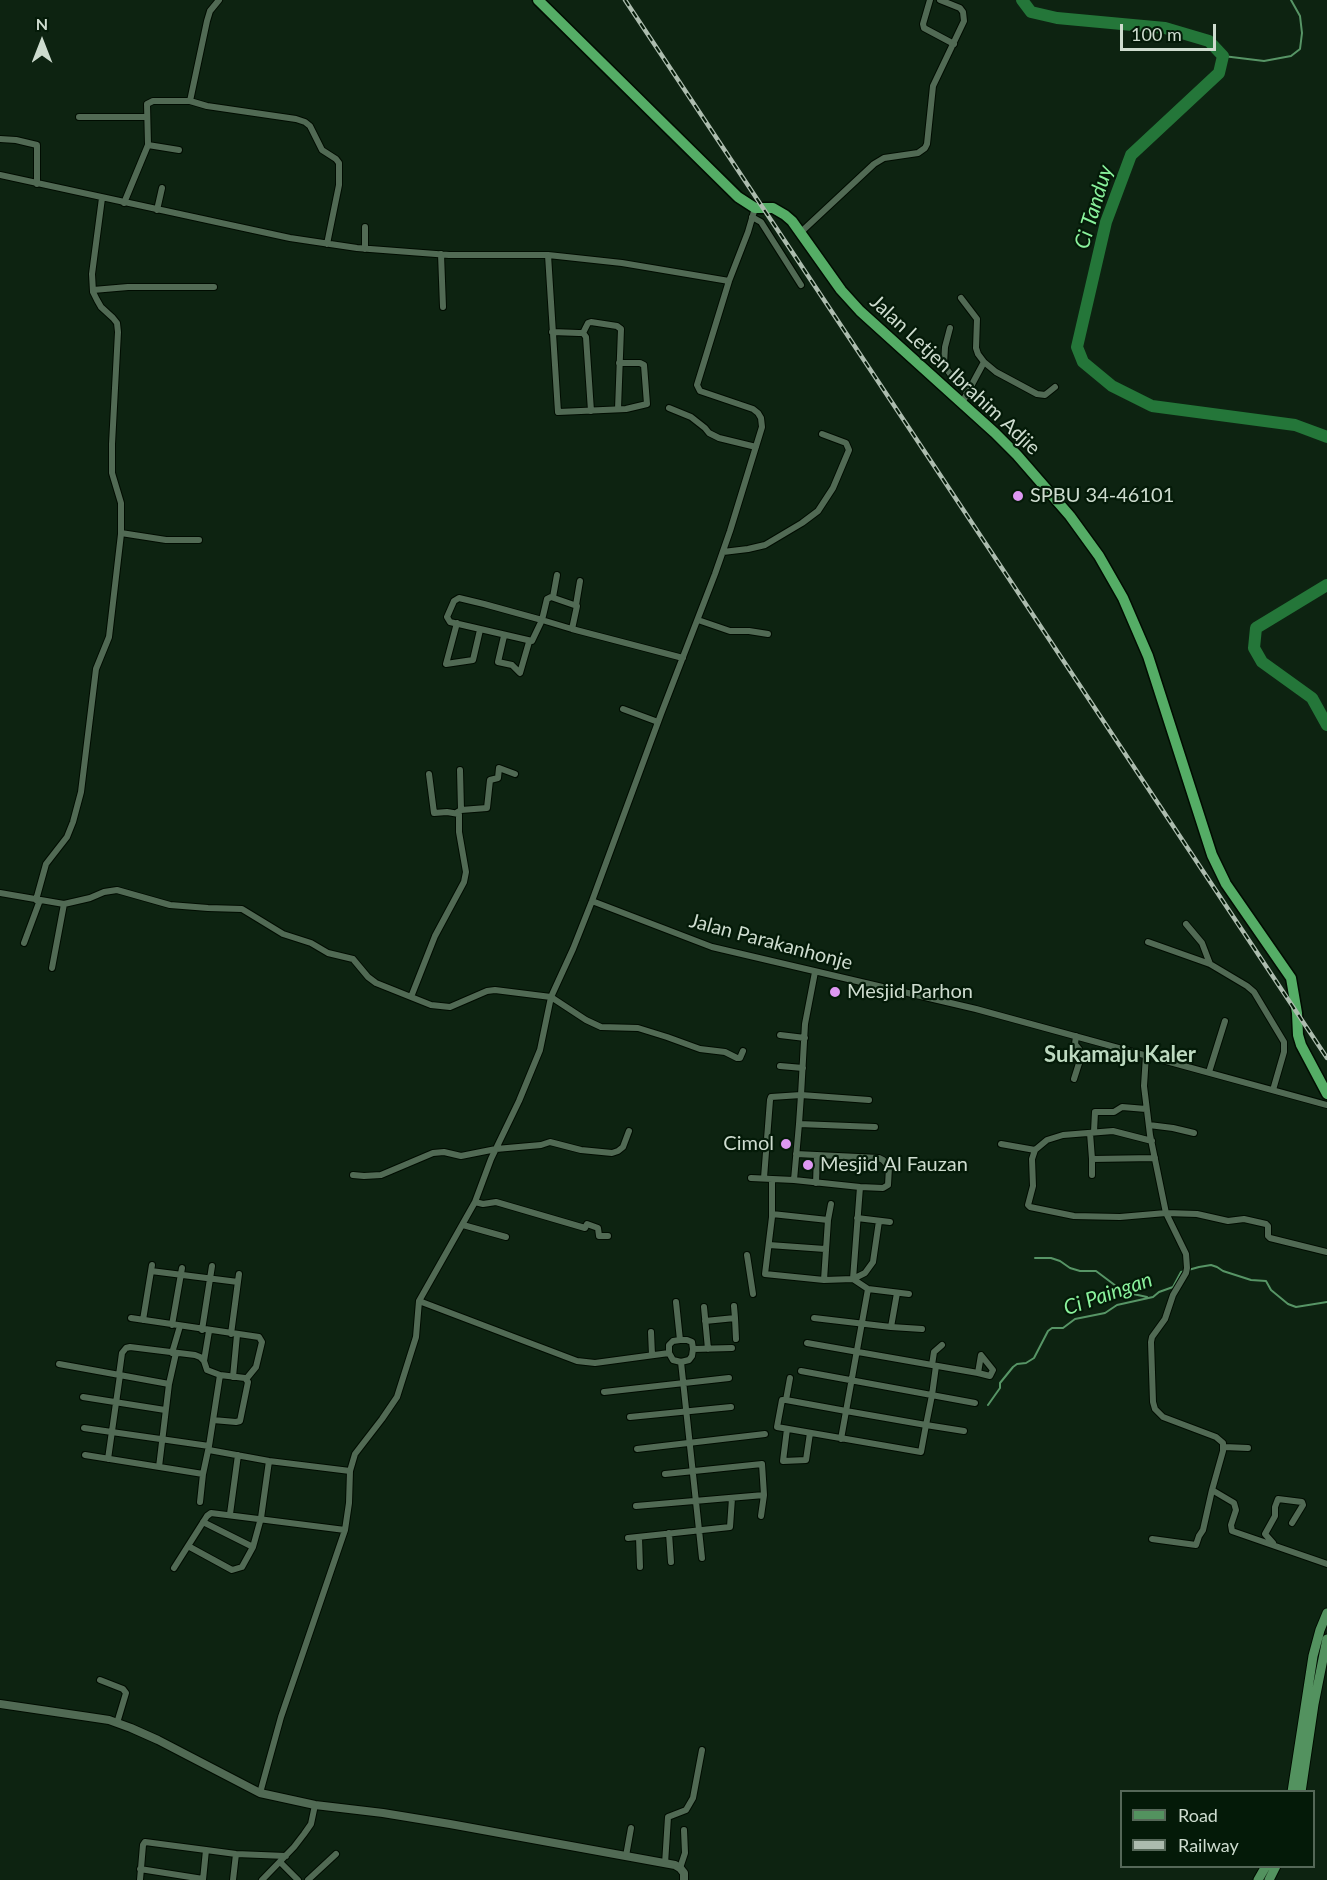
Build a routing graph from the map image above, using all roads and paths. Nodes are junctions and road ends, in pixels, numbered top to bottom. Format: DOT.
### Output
graph roads {
  1 [pos="219,0"];
  2 [pos="538,0"];
  3 [pos="930,0"];
  4 [pos="940,0"];
  5 [pos="954,44"];
  6 [pos="190,101"];
  7 [pos="79,117"];
  8 [pos="147,117"];
  9 [pos="0,139"];
  10 [pos="148,145"];
  11 [pos="179,150"];
  12 [pos="0,176"];
  13 [pos="37,184"];
  14 [pos="162,188"];
  15 [pos="102,198"];
  16 [pos="124,203"];
  17 [pos="157,210"];
  18 [pos="754,212"];
  19 [pos="365,227"];
  20 [pos="800,233"];
  21 [pos="327,244"];
  22 [pos="365,249"];
  23 [pos="441,254"];
  24 [pos="548,255"];
  25 [pos="729,281"];
  26 [pos="801,285"];
  27 [pos="214,287"];
  28 [pos="93,290"];
  29 [pos="961,298"];
  30 [pos="442,307"];
  31 [pos="950,328"];
  32 [pos="552,333"];
  33 [pos="583,333"];
  34 [pos="984,362"];
  35 [pos="619,363"];
  36 [pos="1055,387"];
  37 [pos="968,393"];
  38 [pos="962,404"];
  39 [pos="669,408"];
  40 [pos="618,409"];
  41 [pos="591,411"];
  42 [pos="822,434"];
  43 [pos="756,447"];
  44 [pos="121,533"];
  45 [pos="199,540"];
  46 [pos="723,552"];
  47 [pos="557,576"];
  48 [pos="580,581"];
  49 [pos="553,597"];
  50 [pos="576,605"];
  51 [pos="542,620"];
  52 [pos="698,620"];
  53 [pos="457,623"];
  54 [pos="572,629"];
  55 [pos="480,630"];
  56 [pos="768,634"];
  57 [pos="504,636"];
  58 [pos="529,642"];
  59 [pos="683,658"];
  60 [pos="623,709"];
  61 [pos="658,722"];
  62 [pos="460,770"];
  63 [pos="429,774"];
  64 [pos="515,774"];
  65 [pos="458,811"];
  66 [pos="0,893"];
  67 [pos="38,900"];
  68 [pos="592,901"];
  69 [pos="64,904"];
  70 [pos="1186,924"];
  71 [pos="1149,942"];
  72 [pos="24,943"];
  73 [pos="1210,964"];
  74 [pos="52,968"];
  75 [pos="815,972"];
  76 [pos="411,997"];
  77 [pos="551,997"];
  78 [pos="1225,1021"];
  79 [pos="780,1035"];
  80 [pos="1076,1036"];
  81 [pos="805,1038"];
  82 [pos="741,1054"];
  83 [pos="1146,1055"];
  84 [pos="780,1066"];
  85 [pos="803,1068"];
  86 [pos="1209,1072"];
  87 [pos="1074,1079"];
  88 [pos="1273,1090"];
  89 [pos="1327,1094"];
  90 [pos="801,1095"];
  91 [pos="869,1100"];
  92 [pos="1327,1105"];
  93 [pos="1146,1109"];
  94 [pos="799,1124"];
  95 [pos="1149,1125"];
  96 [pos="875,1127"];
  97 [pos="629,1131"];
  98 [pos="1092,1132"];
  99 [pos="1194,1133"];
  100 [pos="1152,1141"];
  101 [pos="1000,1144"];
  102 [pos="496,1149"];
  103 [pos="1035,1150"];
  104 [pos="796,1154"];
  105 [pos="817,1155"];
  106 [pos="1155,1158"];
  107 [pos="1092,1159"];
  108 [pos="353,1175"];
  109 [pos="1092,1175"];
  110 [pos="751,1178"];
  111 [pos="764,1178"];
  112 [pos="772,1179"];
  113 [pos="794,1180"];
  114 [pos="816,1183"];
  115 [pos="860,1187"];
  116 [pos="475,1202"];
  117 [pos="831,1204"];
  118 [pos="1166,1213"];
  119 [pos="772,1214"];
  120 [pos="857,1218"];
  121 [pos="828,1220"];
  122 [pos="879,1221"];
  123 [pos="890,1222"];
  124 [pos="463,1225"];
  125 [pos="608,1236"];
  126 [pos="506,1237"];
  127 [pos="769,1245"];
  128 [pos="825,1249"];
  129 [pos="1327,1252"];
  130 [pos="747,1255"];
  131 [pos="212,1266"];
  132 [pos="181,1271"];
  133 [pos="239,1274"];
  134 [pos="750,1274"];
  135 [pos="765,1274"];
  136 [pos="210,1279"];
  137 [pos="853,1279"];
  138 [pos="824,1280"];
  139 [pos="238,1282"];
  140 [pos="868,1289"];
  141 [pos="897,1293"];
  142 [pos="753,1294"];
  143 [pos="909,1294"];
  144 [pos="419,1301"];
  145 [pos="676,1302"];
  146 [pos="734,1306"];
  147 [pos="704,1307"];
  148 [pos="131,1318"];
  149 [pos="735,1318"];
  150 [pos="814,1318"];
  151 [pos="143,1320"];
  152 [pos="705,1321"];
  153 [pos="862,1323"];
  154 [pos="172,1325"];
  155 [pos="180,1326"];
  156 [pos="891,1327"];
  157 [pos="922,1329"];
  158 [pos="205,1330"];
  159 [pos="651,1332"];
  160 [pos="234,1334"];
  161 [pos="736,1339"];
  162 [pos="680,1340"];
  163 [pos="807,1342"];
  164 [pos="942,1345"];
  165 [pos="732,1348"];
  166 [pos="693,1349"];
  167 [pos="708,1349"];
  168 [pos="857,1350"];
  169 [pos="174,1353"];
  170 [pos="669,1353"];
  171 [pos="651,1355"];
  172 [pos="204,1361"];
  173 [pos="681,1362"];
  174 [pos="59,1364"];
  175 [pos="934,1365"];
  176 [pos="801,1371"];
  177 [pos="978,1373"];
  178 [pos="119,1375"];
  179 [pos="220,1375"];
  180 [pos="233,1377"];
  181 [pos="247,1378"];
  182 [pos="729,1378"];
  183 [pos="790,1378"];
  184 [pos="852,1381"];
  185 [pos="684,1383"];
  186 [pos="169,1384"];
  187 [pos="604,1392"];
  188 [pos="932,1395"];
  189 [pos="83,1397"];
  190 [pos="786,1400"];
  191 [pos="116,1402"];
  192 [pos="975,1404"];
  193 [pos="731,1407"];
  194 [pos="165,1410"];
  195 [pos="846,1411"];
  196 [pos="686,1412"];
  197 [pos="630,1417"];
  198 [pos="213,1420"];
  199 [pos="926,1425"];
  200 [pos="84,1428"];
  201 [pos="787,1429"];
  202 [pos="964,1431"];
  203 [pos="112,1432"];
  204 [pos="810,1433"];
  205 [pos="765,1434"];
  206 [pos="162,1439"];
  207 [pos="841,1439"];
  208 [pos="690,1443"];
  209 [pos="1224,1447"];
  210 [pos="209,1448"];
  211 [pos="1248,1448"];
  212 [pos="637,1449"];
  213 [pos="85,1455"];
  214 [pos="238,1455"];
  215 [pos="108,1459"];
  216 [pos="269,1461"];
  217 [pos="159,1467"];
  218 [pos="350,1471"];
  219 [pos="693,1472"];
  220 [pos="203,1474"];
  221 [pos="665,1474"];
  222 [pos="1212,1490"];
  223 [pos="764,1495"];
  224 [pos="732,1498"];
  225 [pos="200,1502"];
  226 [pos="697,1502"];
  227 [pos="636,1506"];
  228 [pos="230,1514"];
  229 [pos="761,1515"];
  230 [pos="261,1518"];
  231 [pos="203,1522"];
  232 [pos="1292,1523"];
  233 [pos="345,1530"];
  234 [pos="699,1530"];
  235 [pos="669,1533"];
  236 [pos="639,1537"];
  237 [pos="628,1538"];
  238 [pos="1152,1539"];
  239 [pos="1273,1544"];
  240 [pos="188,1546"];
  241 [pos="253,1547"];
  242 [pos="702,1558"];
  243 [pos="671,1562"];
  244 [pos="1327,1564"];
  245 [pos="640,1567"];
  246 [pos="174,1568"];
  247 [pos="1327,1613"];
  248 [pos="1327,1639"];
  249 [pos="100,1680"];
  250 [pos="0,1704"];
  251 [pos="117,1723"];
  252 [pos="702,1750"];
  253 [pos="1292,1790"];
  254 [pos="1301,1790"];
  255 [pos="260,1793"];
  256 [pos="315,1805"];
  257 [pos="631,1828"];
  258 [pos="684,1830"];
  259 [pos="206,1850"];
  260 [pos="236,1854"];
  261 [pos="336,1854"];
  262 [pos="286,1856"];
  263 [pos="626,1856"];
  264 [pos="280,1862"];
  265 [pos="665,1864"];
  266 [pos="680,1868"];
  267 [pos="141,1869"];
  268 [pos="203,1879"];
  269 [pos="140,1880"];
  270 [pos="233,1880"];
  271 [pos="262,1880"];
  272 [pos="297,1880"];
  273 [pos="308,1880"];
  274 [pos="684,1880"];
  1 -- 6 [label="street"];
  2 -- 18 [label="highway, Jalan Letjen Ibrahim Adjie"];
  3 -- 5 [label="street"];
  4 -- 5 [label="street"];
  5 -- 20 [label="street"];
  6 -- 8 [label="street"];
  6 -- 21 [label="street"];
  7 -- 8 [label="street"];
  8 -- 10 [label="street"];
  9 -- 13 [label="street"];
  10 -- 11 [label="street"];
  10 -- 16 [label="street"];
  12 -- 13 [label="street"];
  13 -- 15 [label="street"];
  14 -- 17 [label="street"];
  15 -- 16 [label="street"];
  15 -- 28 [label="street"];
  16 -- 17 [label="street"];
  17 -- 21 [label="street"];
  18 -- 20 [label="highway, Jalan Letjen Ibrahim Adjie"];
  18 -- 25 [label="street"];
  18 -- 26 [label="street"];
  19 -- 22 [label="street"];
  20 -- 38 [label="highway, Jalan Letjen Ibrahim Adjie"];
  21 -- 22 [label="street"];
  22 -- 23 [label="street"];
  23 -- 24 [label="street"];
  23 -- 30 [label="street"];
  24 -- 25 [label="street"];
  24 -- 32 [label="street"];
  25 -- 43 [label="street"];
  27 -- 28 [label="street"];
  28 -- 44 [label="street"];
  29 -- 34 [label="street"];
  31 -- 37 [label="street"];
  32 -- 33 [label="street"];
  32 -- 41 [label="street"];
  33 -- 35 [label="street"];
  33 -- 41 [label="street"];
  34 -- 36 [label="street"];
  34 -- 37 [label="street"];
  35 -- 40 [label="street"];
  35 -- 40 [label="street"];
  37 -- 38 [label="street"];
  38 -- 89 [label="highway, Jalan Letjen Ibrahim Adjie"];
  39 -- 43 [label="street"];
  40 -- 41 [label="street"];
  42 -- 46 [label="street"];
  43 -- 46 [label="street"];
  44 -- 45 [label="street"];
  44 -- 67 [label="street"];
  46 -- 52 [label="street"];
  47 -- 49 [label="street"];
  48 -- 50 [label="street"];
  49 -- 50 [label="street"];
  49 -- 51 [label="street"];
  50 -- 54 [label="street"];
  51 -- 53 [label="street"];
  51 -- 54 [label="street"];
  51 -- 58 [label="street"];
  52 -- 56 [label="street"];
  52 -- 59 [label="street"];
  53 -- 55 [label="street"];
  53 -- 55 [label="street"];
  54 -- 59 [label="street"];
  55 -- 57 [label="street"];
  57 -- 58 [label="street"];
  57 -- 58 [label="street"];
  59 -- 61 [label="street"];
  60 -- 61 [label="street"];
  61 -- 68 [label="street"];
  62 -- 65 [label="street"];
  63 -- 65 [label="street"];
  64 -- 65 [label="street"];
  65 -- 76 [label="street"];
  66 -- 67 [label="street"];
  67 -- 69 [label="street"];
  67 -- 72 [label="street"];
  68 -- 75 [label="street, Jalan Parakanhonje"];
  68 -- 77 [label="street"];
  69 -- 74 [label="street"];
  69 -- 76 [label="street"];
  70 -- 73 [label="street"];
  71 -- 73 [label="street"];
  73 -- 88 [label="street"];
  75 -- 80 [label="street, Jalan Parakanhonje"];
  75 -- 81 [label="street"];
  76 -- 77 [label="street"];
  77 -- 82 [label="street"];
  77 -- 102 [label="street"];
  78 -- 86 [label="street"];
  79 -- 81 [label="street"];
  80 -- 83 [label="street, Jalan Parakanhonje"];
  80 -- 87 [label="street"];
  81 -- 85 [label="street"];
  83 -- 86 [label="street, Jalan Parakanhonje"];
  83 -- 93 [label="street"];
  84 -- 85 [label="street"];
  85 -- 90 [label="street"];
  86 -- 88 [label="street, Jalan Parakanhonje"];
  88 -- 92 [label="street, Jalan Parakanhonje"];
  90 -- 91 [label="street"];
  90 -- 94 [label="street"];
  90 -- 111 [label="street"];
  93 -- 95 [label="street"];
  93 -- 98 [label="street"];
  94 -- 96 [label="street"];
  94 -- 104 [label="street"];
  95 -- 99 [label="street"];
  95 -- 100 [label="street"];
  97 -- 102 [label="street"];
  98 -- 100 [label="street"];
  98 -- 103 [label="street"];
  98 -- 107 [label="street"];
  100 -- 106 [label="street"];
  101 -- 103 [label="street"];
  102 -- 108 [label="street"];
  102 -- 116 [label="street"];
  103 -- 118 [label="street"];
  104 -- 105 [label="street"];
  104 -- 113 [label="street"];
  105 -- 114 [label="street"];
  105 -- 115 [label="street"];
  106 -- 107 [label="street"];
  106 -- 118 [label="street"];
  107 -- 109 [label="street"];
  110 -- 111 [label="street"];
  111 -- 112 [label="street"];
  112 -- 113 [label="street"];
  112 -- 119 [label="street"];
  113 -- 114 [label="street"];
  114 -- 115 [label="street"];
  115 -- 120 [label="street"];
  116 -- 124 [label="street"];
  116 -- 125 [label="street"];
  117 -- 121 [label="street"];
  118 -- 129 [label="street"];
  118 -- 209 [label="street"];
  119 -- 121 [label="street"];
  119 -- 127 [label="street"];
  120 -- 122 [label="street"];
  120 -- 137 [label="street"];
  121 -- 128 [label="street"];
  122 -- 123 [label="street"];
  122 -- 137 [label="street"];
  124 -- 126 [label="street"];
  124 -- 144 [label="street"];
  127 -- 128 [label="street"];
  127 -- 135 [label="street"];
  128 -- 138 [label="street"];
  130 -- 134 [label="street"];
  131 -- 136 [label="street"];
  132 -- 136 [label="street"];
  132 -- 151 [label="street"];
  132 -- 154 [label="street"];
  133 -- 139 [label="street"];
  134 -- 135 [label="street"];
  134 -- 142 [label="street"];
  135 -- 138 [label="street"];
  136 -- 139 [label="street"];
  136 -- 158 [label="street"];
  137 -- 138 [label="street"];
  137 -- 140 [label="street"];
  139 -- 160 [label="street"];
  140 -- 141 [label="street"];
  140 -- 153 [label="street"];
  141 -- 143 [label="street"];
  141 -- 156 [label="street"];
  144 -- 171 [label="street"];
  144 -- 218 [label="street"];
  145 -- 162 [label="street"];
  146 -- 149 [label="street"];
  147 -- 152 [label="street"];
  148 -- 151 [label="street"];
  149 -- 152 [label="street"];
  149 -- 161 [label="street"];
  150 -- 153 [label="street"];
  151 -- 154 [label="street"];
  152 -- 167 [label="street"];
  153 -- 156 [label="street"];
  153 -- 168 [label="street"];
  154 -- 155 [label="street"];
  155 -- 158 [label="street"];
  155 -- 169 [label="street"];
  156 -- 157 [label="street"];
  158 -- 160 [label="street"];
  158 -- 172 [label="street"];
  159 -- 171 [label="street"];
  160 -- 180 [label="street"];
  160 -- 181 [label="street"];
  162 -- 166 [label="street"];
  162 -- 170 [label="street"];
  163 -- 168 [label="street"];
  164 -- 175 [label="street"];
  165 -- 167 [label="street"];
  166 -- 167 [label="street"];
  166 -- 173 [label="street"];
  168 -- 175 [label="street"];
  168 -- 184 [label="street"];
  169 -- 172 [label="street"];
  169 -- 178 [label="street"];
  169 -- 186 [label="street"];
  170 -- 171 [label="street"];
  170 -- 173 [label="street"];
  172 -- 179 [label="street"];
  173 -- 185 [label="street"];
  174 -- 178 [label="street"];
  175 -- 177 [label="street"];
  175 -- 188 [label="street"];
  176 -- 184 [label="street"];
  178 -- 186 [label="street"];
  178 -- 191 [label="street"];
  179 -- 180 [label="street"];
  179 -- 198 [label="street"];
  180 -- 181 [label="street"];
  181 -- 198 [label="street"];
  182 -- 185 [label="street"];
  183 -- 190 [label="street"];
  184 -- 188 [label="street"];
  184 -- 195 [label="street"];
  185 -- 187 [label="street"];
  185 -- 196 [label="street"];
  186 -- 194 [label="street"];
  188 -- 192 [label="street"];
  188 -- 199 [label="street"];
  189 -- 191 [label="street"];
  190 -- 195 [label="street"];
  190 -- 201 [label="street"];
  191 -- 194 [label="street"];
  191 -- 203 [label="street"];
  193 -- 196 [label="street"];
  194 -- 206 [label="street"];
  195 -- 199 [label="street"];
  195 -- 207 [label="street"];
  196 -- 197 [label="street"];
  196 -- 208 [label="street"];
  198 -- 210 [label="street"];
  199 -- 202 [label="street"];
  199 -- 207 [label="street"];
  200 -- 203 [label="street"];
  201 -- 204 [label="street"];
  201 -- 204 [label="street"];
  203 -- 206 [label="street"];
  203 -- 215 [label="street"];
  204 -- 207 [label="street"];
  205 -- 208 [label="street"];
  206 -- 210 [label="street"];
  206 -- 217 [label="street"];
  208 -- 212 [label="street"];
  208 -- 219 [label="street"];
  209 -- 211 [label="street"];
  209 -- 222 [label="street"];
  210 -- 214 [label="street"];
  210 -- 220 [label="street"];
  213 -- 215 [label="street"];
  214 -- 216 [label="street"];
  214 -- 228 [label="street"];
  215 -- 217 [label="street"];
  216 -- 218 [label="street"];
  216 -- 230 [label="street"];
  217 -- 220 [label="street"];
  218 -- 233 [label="street"];
  219 -- 221 [label="street"];
  219 -- 223 [label="street"];
  219 -- 226 [label="street"];
  220 -- 225 [label="street"];
  222 -- 238 [label="street"];
  222 -- 239 [label="street"];
  223 -- 224 [label="street"];
  223 -- 229 [label="street"];
  224 -- 226 [label="street"];
  224 -- 234 [label="street"];
  226 -- 227 [label="street"];
  226 -- 234 [label="street"];
  228 -- 230 [label="street"];
  228 -- 231 [label="street"];
  230 -- 233 [label="street"];
  230 -- 241 [label="street"];
  231 -- 240 [label="street"];
  231 -- 241 [label="street"];
  232 -- 239 [label="street"];
  233 -- 255 [label="street"];
  234 -- 235 [label="street"];
  234 -- 242 [label="street"];
  235 -- 236 [label="street"];
  235 -- 243 [label="street"];
  236 -- 237 [label="street"];
  236 -- 245 [label="street"];
  239 -- 244 [label="street"];
  240 -- 241 [label="street"];
  240 -- 246 [label="street"];
  247 -- 253 [label="main road"];
  248 -- 254 [label="main road"];
  249 -- 251 [label="street"];
  250 -- 251 [label="street"];
  251 -- 255 [label="street"];
  252 -- 265 [label="street"];
  255 -- 256 [label="street"];
  256 -- 262 [label="street"];
  256 -- 263 [label="street"];
  257 -- 263 [label="street"];
  258 -- 266 [label="street"];
  259 -- 260 [label="street"];
  259 -- 267 [label="street"];
  259 -- 268 [label="street"];
  260 -- 262 [label="street"];
  260 -- 270 [label="street"];
  261 -- 273 [label="street"];
  262 -- 264 [label="street"];
  263 -- 265 [label="street"];
  264 -- 271 [label="street"];
  264 -- 272 [label="street"];
  265 -- 266 [label="street"];
  266 -- 274 [label="street"];
  267 -- 268 [label="street"];
  267 -- 269 [label="street"];
}
